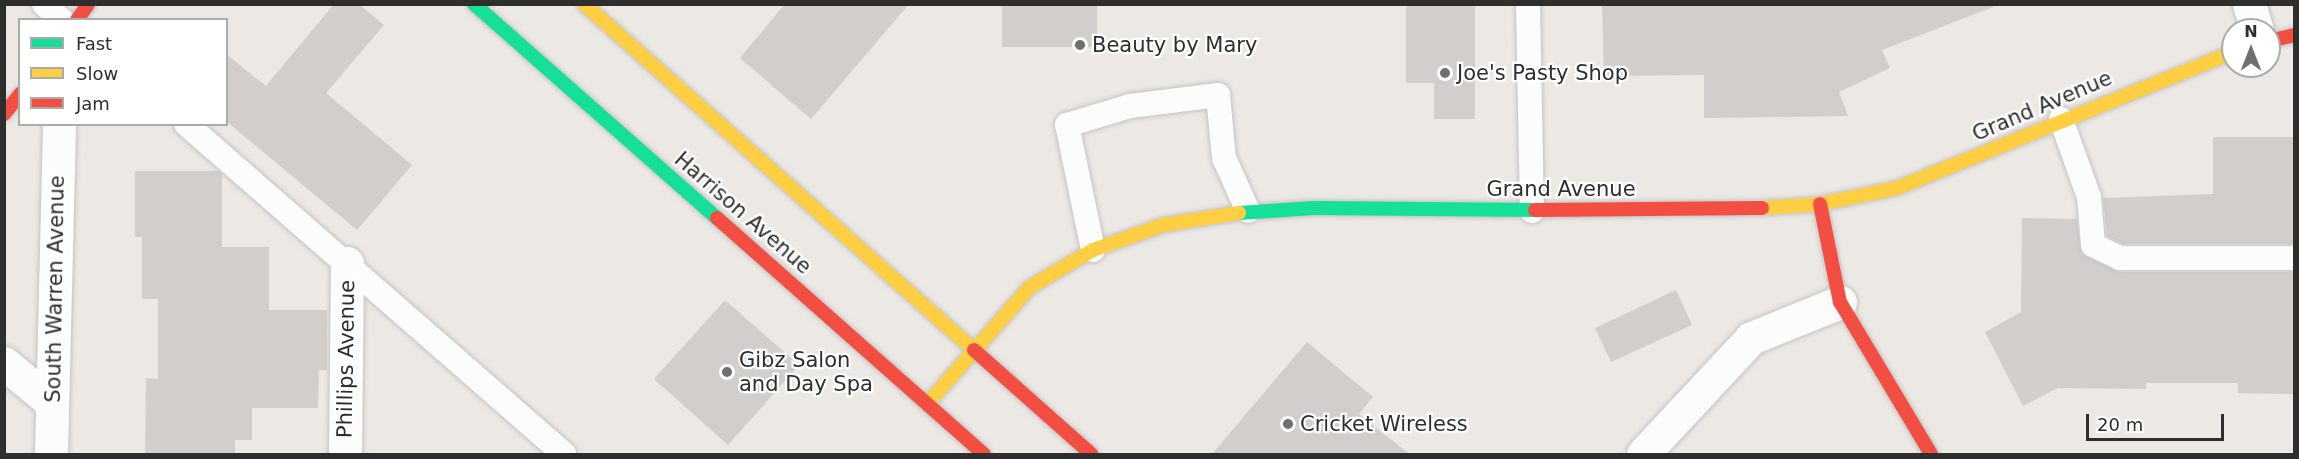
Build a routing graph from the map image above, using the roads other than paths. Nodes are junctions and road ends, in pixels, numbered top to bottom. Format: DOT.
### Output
graph roads {
  1 [pos="44,4"];
  2 [pos="88,4"];
  3 [pos="474,4"];
  4 [pos="584,4"];
  5 [pos="1528,4"];
  6 [pos="60,18"];
  7 [pos="78,18"];
  8 [pos="2221,57"];
  9 [pos="18,96"];
  10 [pos="4,114"];
  11 [pos="2061,119"];
  12 [pos="59,126"];
  13 [pos="188,126"];
  14 [pos="1820,204"];
  15 [pos="1248,211"];
  16 [pos="1532,211"];
  17 [pos="1093,250"];
  18 [pos="2295,258"];
  19 [pos="347,263"];
  20 [pos="1840,302"];
  21 [pos="973,349"];
  22 [pos="4,363"];
  23 [pos="51,402"];
  24 [pos="928,403"];
  25 [pos="51,454"];
  26 [pos="345,454"];
  27 [pos="564,454"];
  28 [pos="984,454"];
  29 [pos="1091,454"];
  30 [pos="1643,454"];
  31 [pos="1931,454"];
  1 -- 6 [label="lane"];
  2 -- 7 [label="main road"];
  3 -- 24 [label="main road, Harrison Avenue"];
  4 -- 21 [label="main road"];
  5 -- 16 [label="lane"];
  8 -- 11 [label="main road, Grand Avenue"];
  9 -- 10 [label="main road"];
  11 -- 14 [label="main road, Grand Avenue"];
  11 -- 18 [label="lane"];
  12 -- 23 [label="street, South Warren Avenue"];
  13 -- 19 [label="lane"];
  14 -- 16 [label="main road, Grand Avenue"];
  14 -- 20 [label="main road"];
  15 -- 16 [label="main road, Grand Avenue"];
  15 -- 17 [label="main road, Grand Avenue"];
  15 -- 17 [label="lane"];
  17 -- 21 [label="main road, Grand Avenue"];
  19 -- 26 [label="street, Phillips Avenue"];
  19 -- 27 [label="lane"];
  20 -- 30 [label="street"];
  20 -- 31 [label="main road"];
  21 -- 24 [label="main road, Grand Avenue"];
  21 -- 29 [label="main road"];
  22 -- 23 [label="street"];
  23 -- 25 [label="street, South Warren Avenue"];
  24 -- 28 [label="main road, Harrison Avenue"];
}
